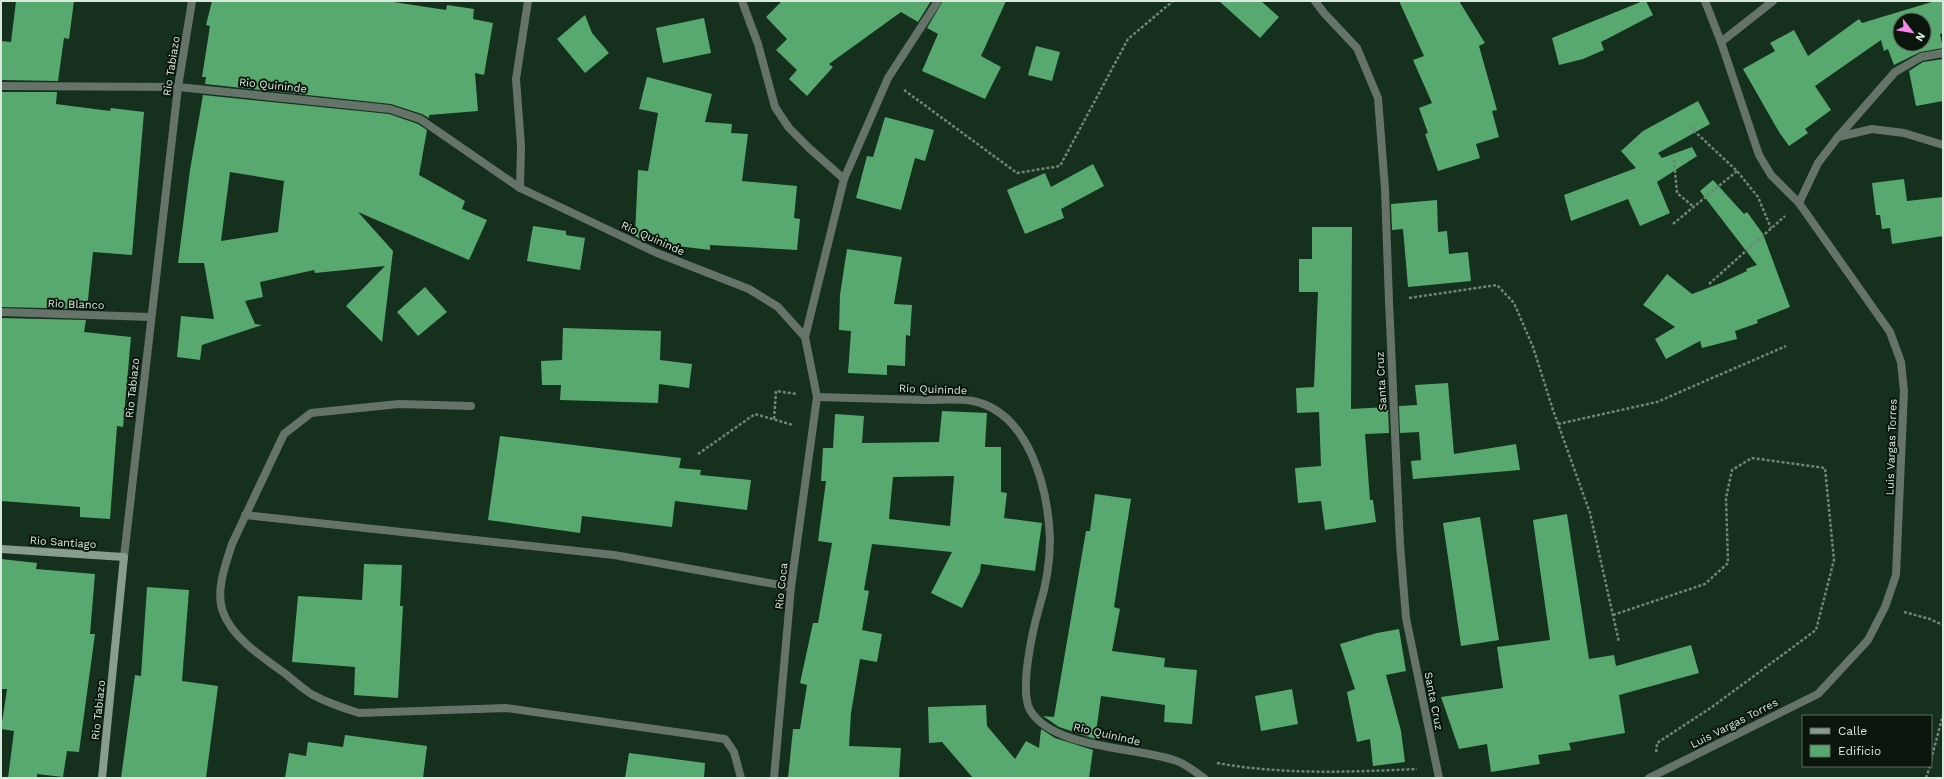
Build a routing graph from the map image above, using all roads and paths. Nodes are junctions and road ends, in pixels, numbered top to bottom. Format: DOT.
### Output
graph roads {
  1 [pos="192,1"];
  2 [pos="528,1"];
  3 [pos="742,1"];
  4 [pos="938,1"];
  5 [pos="1173,1"];
  6 [pos="1315,1"];
  7 [pos="1705,1"];
  8 [pos="1773,1"];
  9 [pos="1721,42"];
  10 [pos="1943,53"];
  11 [pos="888,78"];
  12 [pos="1,86"];
  13 [pos="178,87"];
  14 [pos="1690,127"];
  15 [pos="1838,137"];
  16 [pos="1943,145"];
  17 [pos="1674,160"];
  18 [pos="1737,171"];
  19 [pos="844,179"];
  20 [pos="520,188"];
  21 [pos="1800,203"];
  22 [pos="1694,207"];
  23 [pos="1673,224"];
  24 [pos="1771,228"];
  25 [pos="1709,284"];
  26 [pos="1388,301"];
  27 [pos="1,312"];
  28 [pos="151,318"];
  29 [pos="805,337"];
  30 [pos="1786,346"];
  31 [pos="817,397"];
  32 [pos="471,406"];
  33 [pos="774,419"];
  34 [pos="1558,424"];
  35 [pos="799,427"];
  36 [pos="698,454"];
  37 [pos="245,515"];
  38 [pos="1,549"];
  39 [pos="124,557"];
  40 [pos="791,587"];
  41 [pos="1885,607"];
  42 [pos="1613,615"];
  43 [pos="1943,625"];
  44 [pos="1619,642"];
  45 [pos="1943,715"];
  46 [pos="1932,756"];
  47 [pos="1210,762"];
  48 [pos="1930,767"];
  49 [pos="1436,768"];
  50 [pos="1651,777"];
  51 [pos="102,778"];
  52 [pos="741,778"];
  53 [pos="774,778"];
  54 [pos="1204,778"];
  55 [pos="1439,778"];
  56 [pos="1926,778"];
  1 -- 13 [label="street, Rio Tabiazo"];
  2 -- 20 [label="street"];
  3 -- 19 [label="street"];
  4 -- 11 [label="street"];
  5 -- 11 [label="path"];
  6 -- 26 [label="street, Santa Cruz"];
  7 -- 9 [label="street, Luis Vargas Torres"];
  8 -- 9 [label="street"];
  9 -- 21 [label="street, Luis Vargas Torres"];
  10 -- 15 [label="street"];
  11 -- 19 [label="street"];
  12 -- 13 [label="street, Rio Quininde"];
  13 -- 20 [label="street, Rio Quininde"];
  13 -- 28 [label="street, Rio Tabiazo"];
  14 -- 18 [label="path"];
  15 -- 16 [label="street"];
  15 -- 21 [label="street"];
  17 -- 22 [label="path"];
  18 -- 22 [label="path"];
  18 -- 24 [label="path"];
  19 -- 29 [label="street"];
  20 -- 29 [label="street, Rio Quininde"];
  21 -- 24 [label="path"];
  21 -- 41 [label="street, Luis Vargas Torres"];
  22 -- 23 [label="path"];
  24 -- 25 [label="path"];
  26 -- 34 [label="path"];
  26 -- 49 [label="street, Santa Cruz"];
  27 -- 28 [label="street, Rio Blanco"];
  28 -- 39 [label="street, Rio Tabiazo"];
  29 -- 31 [label="street"];
  30 -- 34 [label="path"];
  31 -- 33 [label="path"];
  31 -- 40 [label="street, Rio Coca"];
  31 -- 54 [label="street, Rio Quininde"];
  32 -- 37 [label="street"];
  33 -- 35 [label="path"];
  33 -- 36 [label="path"];
  34 -- 42 [label="path"];
  37 -- 40 [label="street"];
  37 -- 52 [label="street"];
  38 -- 39 [label="street, Rio Santiago"];
  39 -- 51 [label="street, Rio Tabiazo"];
  40 -- 53 [label="street, Rio Coca"];
  41 -- 43 [label="path"];
  41 -- 50 [label="street, Luis Vargas Torres"];
  42 -- 44 [label="path"];
  42 -- 50 [label="path"];
  45 -- 46 [label="path"];
  47 -- 49 [label="path"];
  48 -- 56 [label="path"];
  49 -- 55 [label="street, Santa Cruz"];
}
